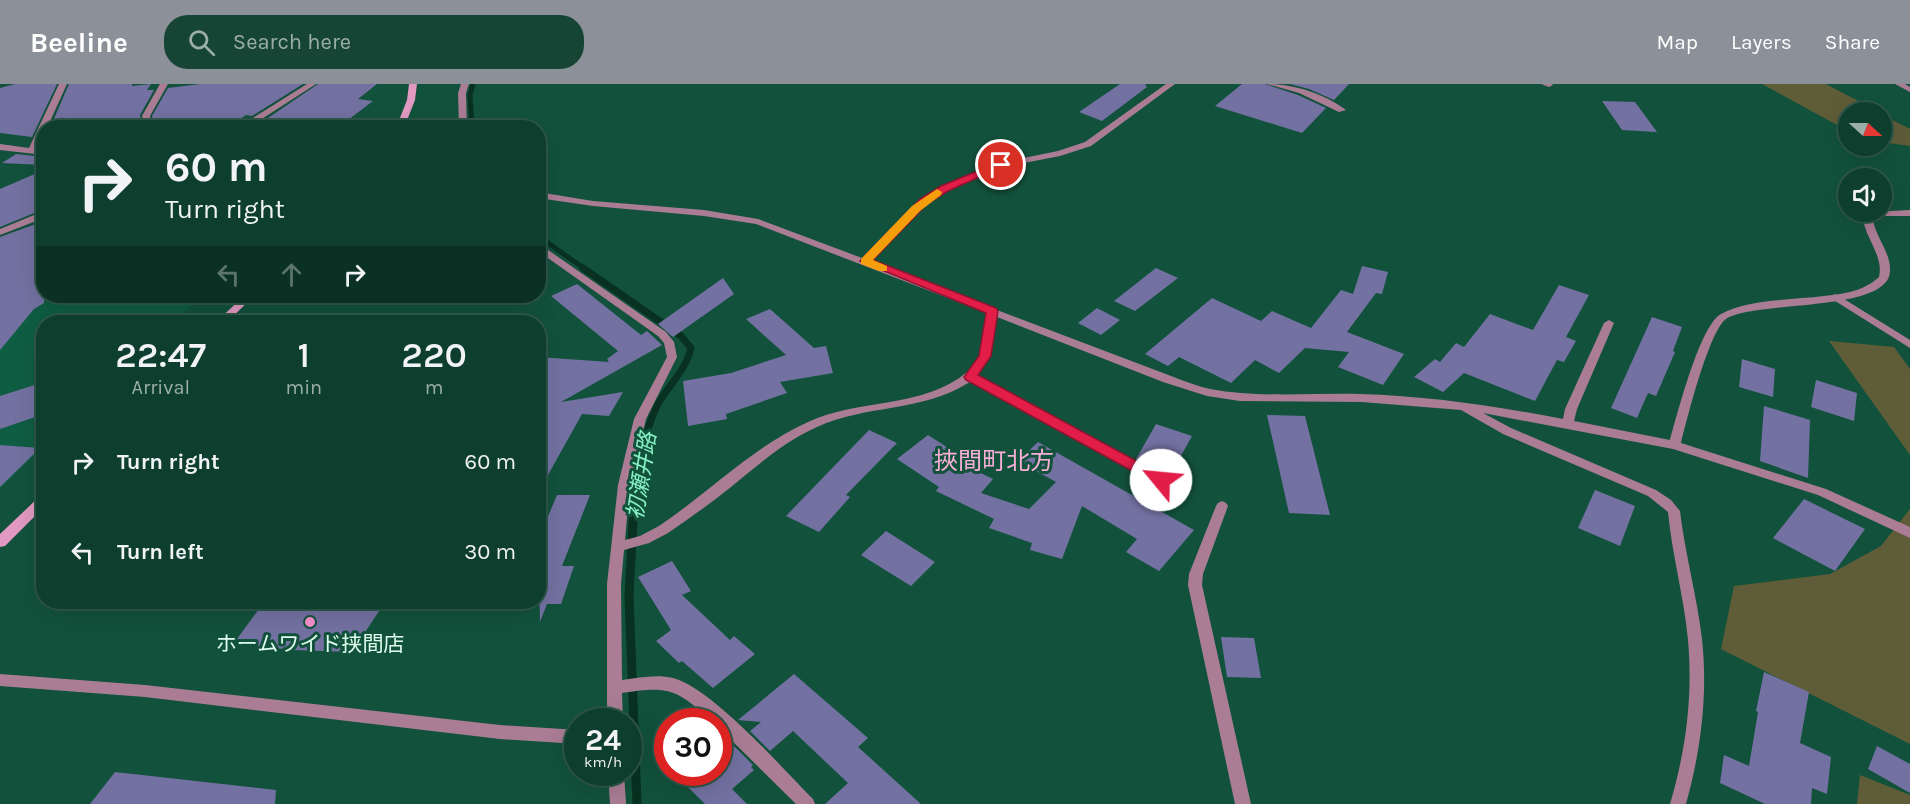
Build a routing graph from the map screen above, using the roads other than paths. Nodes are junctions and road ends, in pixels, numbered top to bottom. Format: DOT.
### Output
graph roads {
  1 [pos="63,84"];
  2 [pos="164,84"];
  3 [pos="312,84"];
  4 [pos="413,84"];
  5 [pos="465,84"];
  6 [pos="1170,84"];
  7 [pos="1270,84"];
  8 [pos="1899,84"];
  9 [pos="1910,90"];
  10 [pos="1342,110"];
  11 [pos="46,120"];
  12 [pos="146,120"];
  13 [pos="254,120"];
  14 [pos="403,120"];
  15 [pos="463,120"];
  16 [pos="36,142"];
  17 [pos="0,147"];
  18 [pos="32,151"];
  19 [pos="36,151"];
  20 [pos="546,196"];
  21 [pos="1910,213"];
  22 [pos="36,217"];
  23 [pos="0,232"];
  24 [pos="546,252"];
  25 [pos="865,261"];
  26 [pos="1836,297"];
  27 [pos="242,303"];
  28 [pos="992,311"];
  29 [pos="229,315"];
  30 [pos="1609,322"];
  31 [pos="1910,345"];
  32 [pos="970,377"];
  33 [pos="1463,406"];
  34 [pos="1568,424"];
  35 [pos="1674,445"];
  36 [pos="1161,480"];
  37 [pos="1222,506"];
  38 [pos="36,507"];
  39 [pos="1910,533"];
  40 [pos="0,542"];
  41 [pos="617,547"];
  42 [pos="0,680"];
  43 [pos="615,688"];
  44 [pos="615,708"];
  45 [pos="564,736"];
  46 [pos="617,786"];
  47 [pos="618,804"];
  48 [pos="807,804"];
  49 [pos="1243,804"];
  50 [pos="1678,804"];
  1 -- 11 [label="street"];
  2 -- 12 [label="street"];
  3 -- 13 [label="street"];
  4 -- 14 [label="main road"];
  5 -- 15 [label="street"];
  6 -- 25 [label="street"];
  7 -- 10 [label="street"];
  8 -- 9 [label="street"];
  16 -- 18 [label="street"];
  17 -- 18 [label="street"];
  18 -- 19 [label="street"];
  20 -- 25 [label="street"];
  21 -- 26 [label="street"];
  22 -- 23 [label="street"];
  24 -- 41 [label="street"];
  25 -- 28 [label="street"];
  26 -- 31 [label="street"];
  26 -- 35 [label="street"];
  27 -- 29 [label="main road"];
  28 -- 32 [label="street"];
  28 -- 33 [label="street"];
  30 -- 34 [label="street"];
  32 -- 36 [label="street"];
  32 -- 41 [label="street"];
  33 -- 34 [label="street"];
  33 -- 50 [label="street"];
  34 -- 35 [label="street"];
  35 -- 39 [label="street"];
  37 -- 49 [label="street"];
  38 -- 40 [label="main road"];
  41 -- 43 [label="street"];
  42 -- 45 [label="street"];
  43 -- 44 [label="street"];
  43 -- 48 [label="street"];
  46 -- 47 [label="street"];
}
